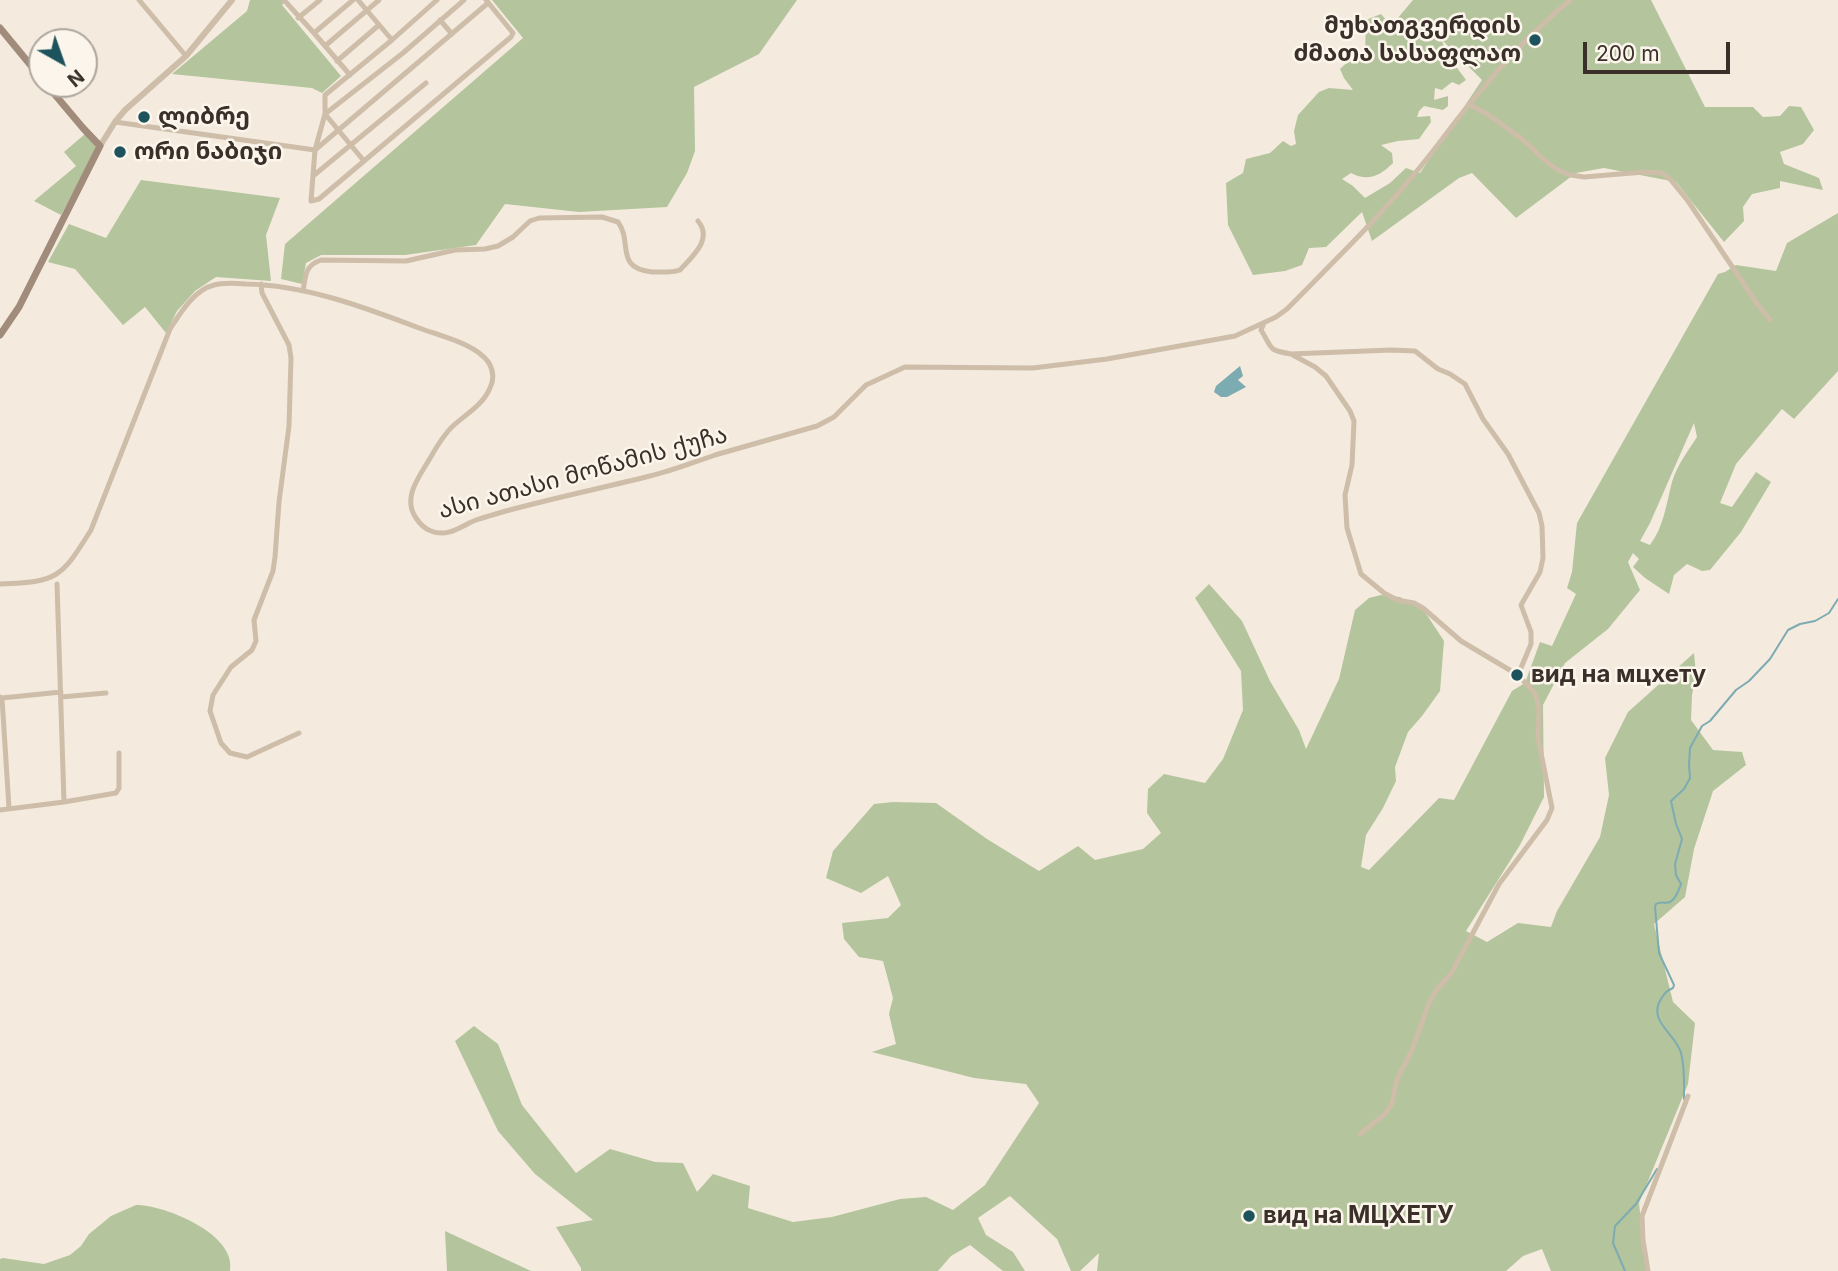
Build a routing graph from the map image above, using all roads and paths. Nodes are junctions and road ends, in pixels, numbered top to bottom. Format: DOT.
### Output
graph roads {
  1 [pos="139,0"];
  2 [pos="232,0"];
  3 [pos="320,0"];
  4 [pos="353,0"];
  5 [pos="358,0"];
  6 [pos="379,0"];
  7 [pos="437,0"];
  8 [pos="464,0"];
  9 [pos="1570,0"];
  10 [pos="286,1"];
  11 [pos="487,2"];
  12 [pos="367,10"];
  13 [pos="299,18"];
  14 [pos="440,20"];
  15 [pos="379,25"];
  16 [pos="0,28"];
  17 [pos="314,33"];
  18 [pos="453,34"];
  19 [pos="392,40"];
  20 [pos="325,46"];
  21 [pos="186,56"];
  22 [pos="338,61"];
  23 [pos="28,62"];
  24 [pos="350,75"];
  25 [pos="426,83"];
  26 [pos="58,98"];
  27 [pos="1469,104"];
  28 [pos="325,114"];
  29 [pos="115,122"];
  30 [pos="338,131"];
  31 [pos="100,146"];
  32 [pos="351,146"];
  33 [pos="315,150"];
  34 [pos="364,161"];
  35 [pos="313,176"];
  36 [pos="698,221"];
  37 [pos="261,284"];
  38 [pos="303,291"];
  39 [pos="1770,320"];
  40 [pos="1264,323"];
  41 [pos="0,335"];
  42 [pos="1291,354"];
  43 [pos="0,584"];
  44 [pos="57,584"];
  45 [pos="1518,675"];
  46 [pos="106,693"];
  47 [pos="61,694"];
  48 [pos="1,698"];
  49 [pos="299,733"];
  50 [pos="119,754"];
  51 [pos="64,802"];
  52 [pos="9,808"];
  53 [pos="0,810"];
  54 [pos="1688,1096"];
  55 [pos="1360,1134"];
  56 [pos="1648,1271"];
  1 -- 21 [label="street"];
  2 -- 21 [label="street"];
  3 -- 13 [label="street"];
  4 -- 17 [label="street"];
  5 -- 12 [label="street"];
  6 -- 12 [label="street"];
  7 -- 19 [label="street"];
  8 -- 14 [label="street"];
  9 -- 27 [label="street, ასი ათასი მოწამის ქუჩა"];
  10 -- 13 [label="street"];
  11 -- 18 [label="street"];
  11 -- 34 [label="street"];
  12 -- 15 [label="street"];
  12 -- 20 [label="street"];
  13 -- 17 [label="street"];
  14 -- 18 [label="street"];
  14 -- 28 [label="street"];
  15 -- 19 [label="street"];
  15 -- 22 [label="street"];
  16 -- 23 [label="main road"];
  17 -- 20 [label="street"];
  18 -- 30 [label="street"];
  19 -- 24 [label="street"];
  20 -- 22 [label="street"];
  21 -- 29 [label="street"];
  22 -- 24 [label="street"];
  24 -- 28 [label="street"];
  25 -- 32 [label="street"];
  26 -- 31 [label="main road"];
  27 -- 39 [label="street"];
  27 -- 40 [label="street, ასი ათასი მოწამის ქუჩა"];
  28 -- 30 [label="street"];
  28 -- 33 [label="street"];
  29 -- 31 [label="street"];
  29 -- 33 [label="street"];
  30 -- 32 [label="street"];
  30 -- 33 [label="street"];
  31 -- 41 [label="main road"];
  32 -- 34 [label="street"];
  32 -- 35 [label="street"];
  33 -- 35 [label="street"];
  34 -- 35 [label="street"];
  36 -- 38 [label="street"];
  37 -- 38 [label="street, ასი ათასი მოწამის ქუჩა"];
  37 -- 43 [label="street, ასი ათასი მოწამის ქუჩა"];
  37 -- 49 [label="street"];
  38 -- 40 [label="street, ასი ათასი მოწამის ქუჩა"];
  40 -- 42 [label="street"];
  42 -- 45 [label="street"];
  42 -- 45 [label="street"];
  44 -- 47 [label="street"];
  45 -- 55 [label="street"];
  46 -- 47 [label="street"];
  47 -- 48 [label="street"];
  47 -- 51 [label="street"];
  48 -- 52 [label="street"];
  50 -- 51 [label="street"];
  51 -- 52 [label="street"];
  52 -- 53 [label="street"];
  54 -- 56 [label="street"];
}
